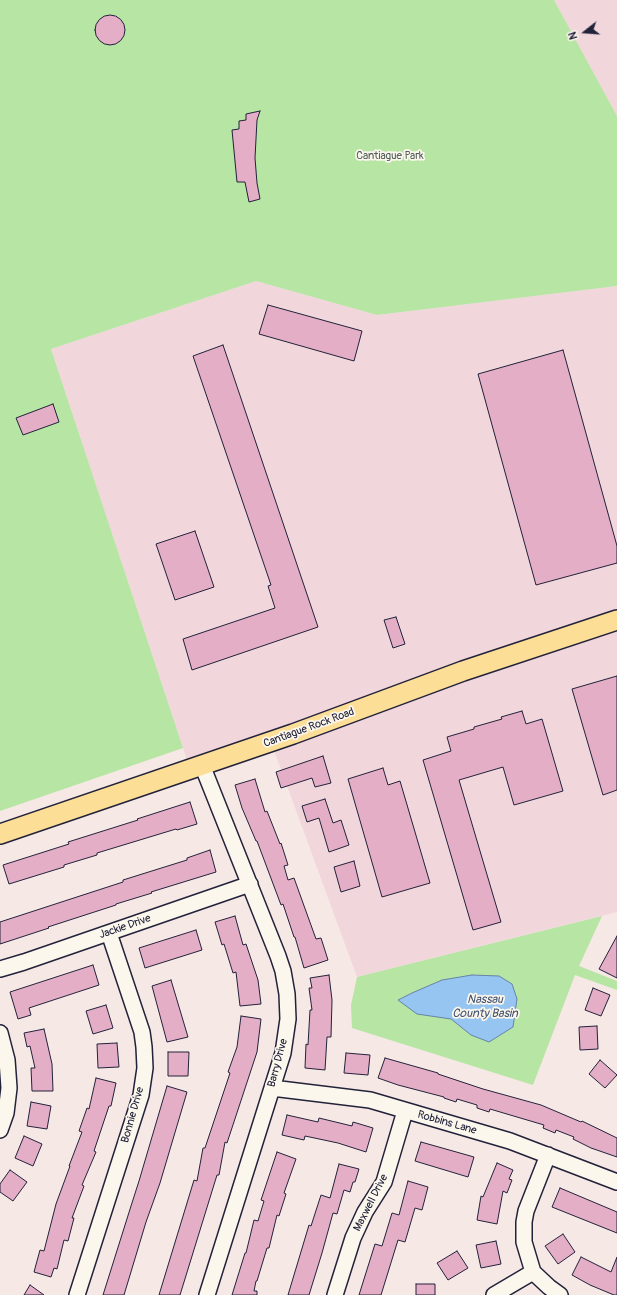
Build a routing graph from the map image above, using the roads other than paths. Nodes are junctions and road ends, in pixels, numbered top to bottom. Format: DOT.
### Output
graph roads {
  1 [pos="617,620"];
  2 [pos="202,765"];
  3 [pos="0,834"];
  4 [pos="250,884"];
  5 [pos="109,933"];
  6 [pos="0,969"];
  7 [pos="0,1033"];
  8 [pos="272,1088"];
  9 [pos="405,1111"];
  10 [pos="0,1130"];
  11 [pos="548,1155"];
  12 [pos="617,1182"];
  13 [pos="533,1272"];
  14 [pos="77,1295"];
  15 [pos="207,1295"];
  16 [pos="335,1295"];
  17 [pos="494,1295"];
  18 [pos="560,1295"];
  1 -- 2 [label="main road, Cantiague Rock Road"];
  2 -- 3 [label="main road, Cantiague Rock Road"];
  2 -- 4 [label="street, Barry Drive"];
  4 -- 5 [label="street, Jackie Drive"];
  4 -- 8 [label="street, Barry Drive"];
  5 -- 6 [label="street, Jackie Drive"];
  5 -- 14 [label="street, Bonnie Drive"];
  7 -- 10 [label="street"];
  8 -- 9 [label="street, Robbins Lane"];
  8 -- 15 [label="street, Barry Drive"];
  9 -- 11 [label="street, Robbins Lane"];
  9 -- 16 [label="street, Maxwell Drive"];
  11 -- 12 [label="street, Robbins Lane"];
  11 -- 13 [label="street"];
  13 -- 17 [label="street"];
  13 -- 18 [label="street"];
}
